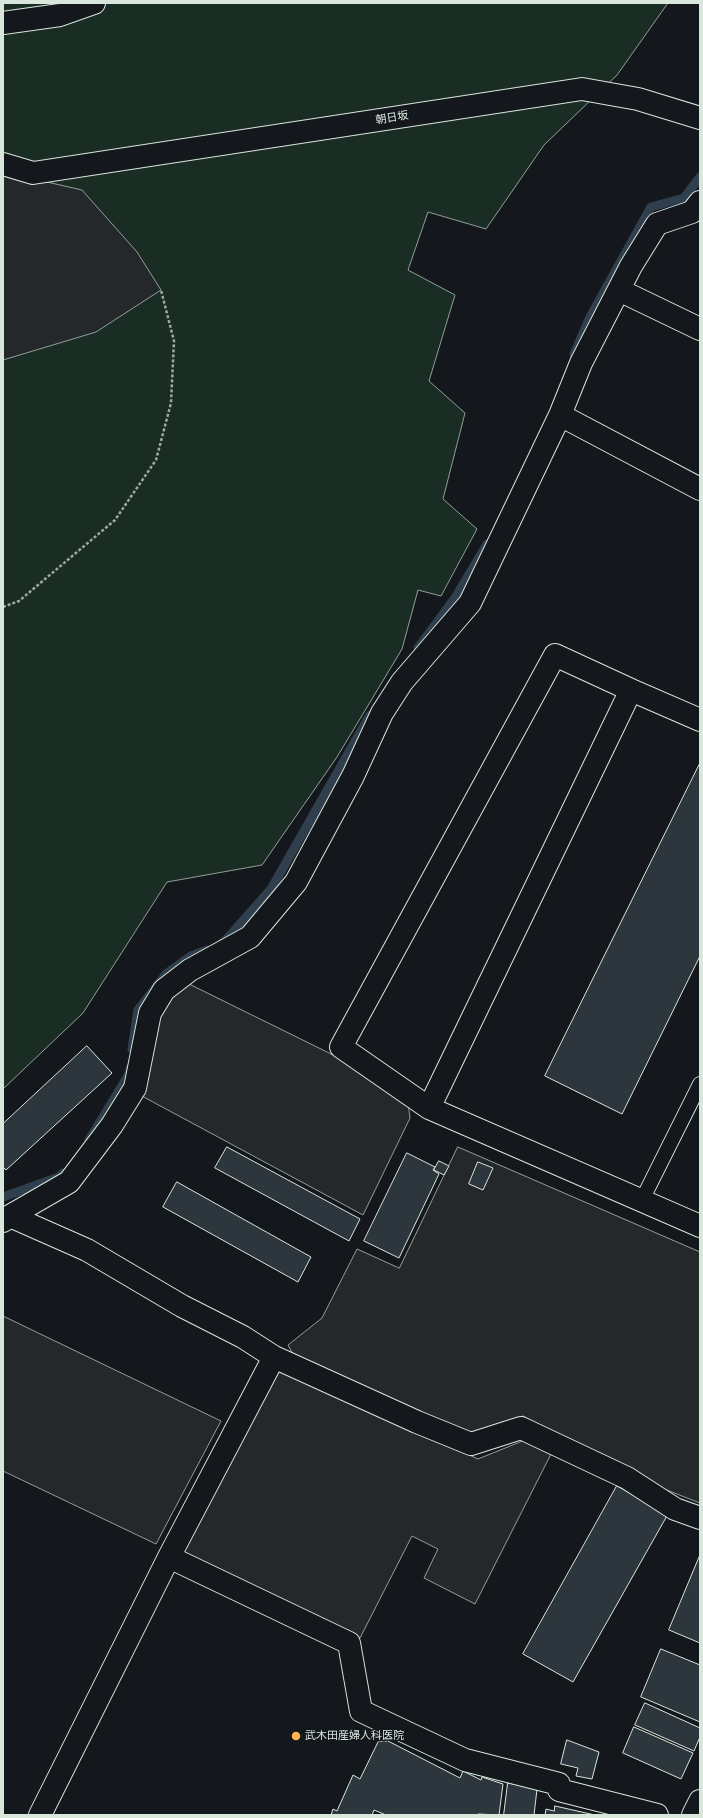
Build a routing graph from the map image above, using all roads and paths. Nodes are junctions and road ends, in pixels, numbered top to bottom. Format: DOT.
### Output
graph roads {
  1 [pos="94,3"];
  2 [pos="3,23"];
  3 [pos="700,118"];
  4 [pos="3,164"];
  5 [pos="700,202"];
  6 [pos="161,290"];
  7 [pos="619,290"];
  8 [pos="700,329"];
  9 [pos="560,415"];
  10 [pos="700,490"];
  11 [pos="3,607"];
  12 [pos="631,690"];
  13 [pos="700,720"];
  14 [pos="700,1084"];
  15 [pos="429,1108"];
  16 [pos="642,1200"];
  17 [pos="6,1219"];
  18 [pos="700,1226"];
  19 [pos="274,1357"];
  20 [pos="700,1518"];
  21 [pos="169,1557"];
  22 [pos="700,1801"];
  23 [pos="40,1815"];
  24 [pos="657,1815"];
  25 [pos="693,1815"];
  1 -- 2 [label="street"];
  3 -- 4 [label="street, 朝日坂"];
  5 -- 7 [label="street"];
  6 -- 11 [label="path"];
  7 -- 8 [label="street"];
  7 -- 9 [label="street"];
  9 -- 10 [label="street"];
  9 -- 17 [label="street"];
  12 -- 13 [label="street"];
  12 -- 15 [label="street"];
  12 -- 15 [label="street"];
  14 -- 16 [label="lane"];
  15 -- 16 [label="street"];
  16 -- 18 [label="street"];
  17 -- 19 [label="street"];
  19 -- 20 [label="street"];
  19 -- 21 [label="street"];
  21 -- 23 [label="street"];
  21 -- 24 [label="street"];
  22 -- 25 [label="street"];
}
